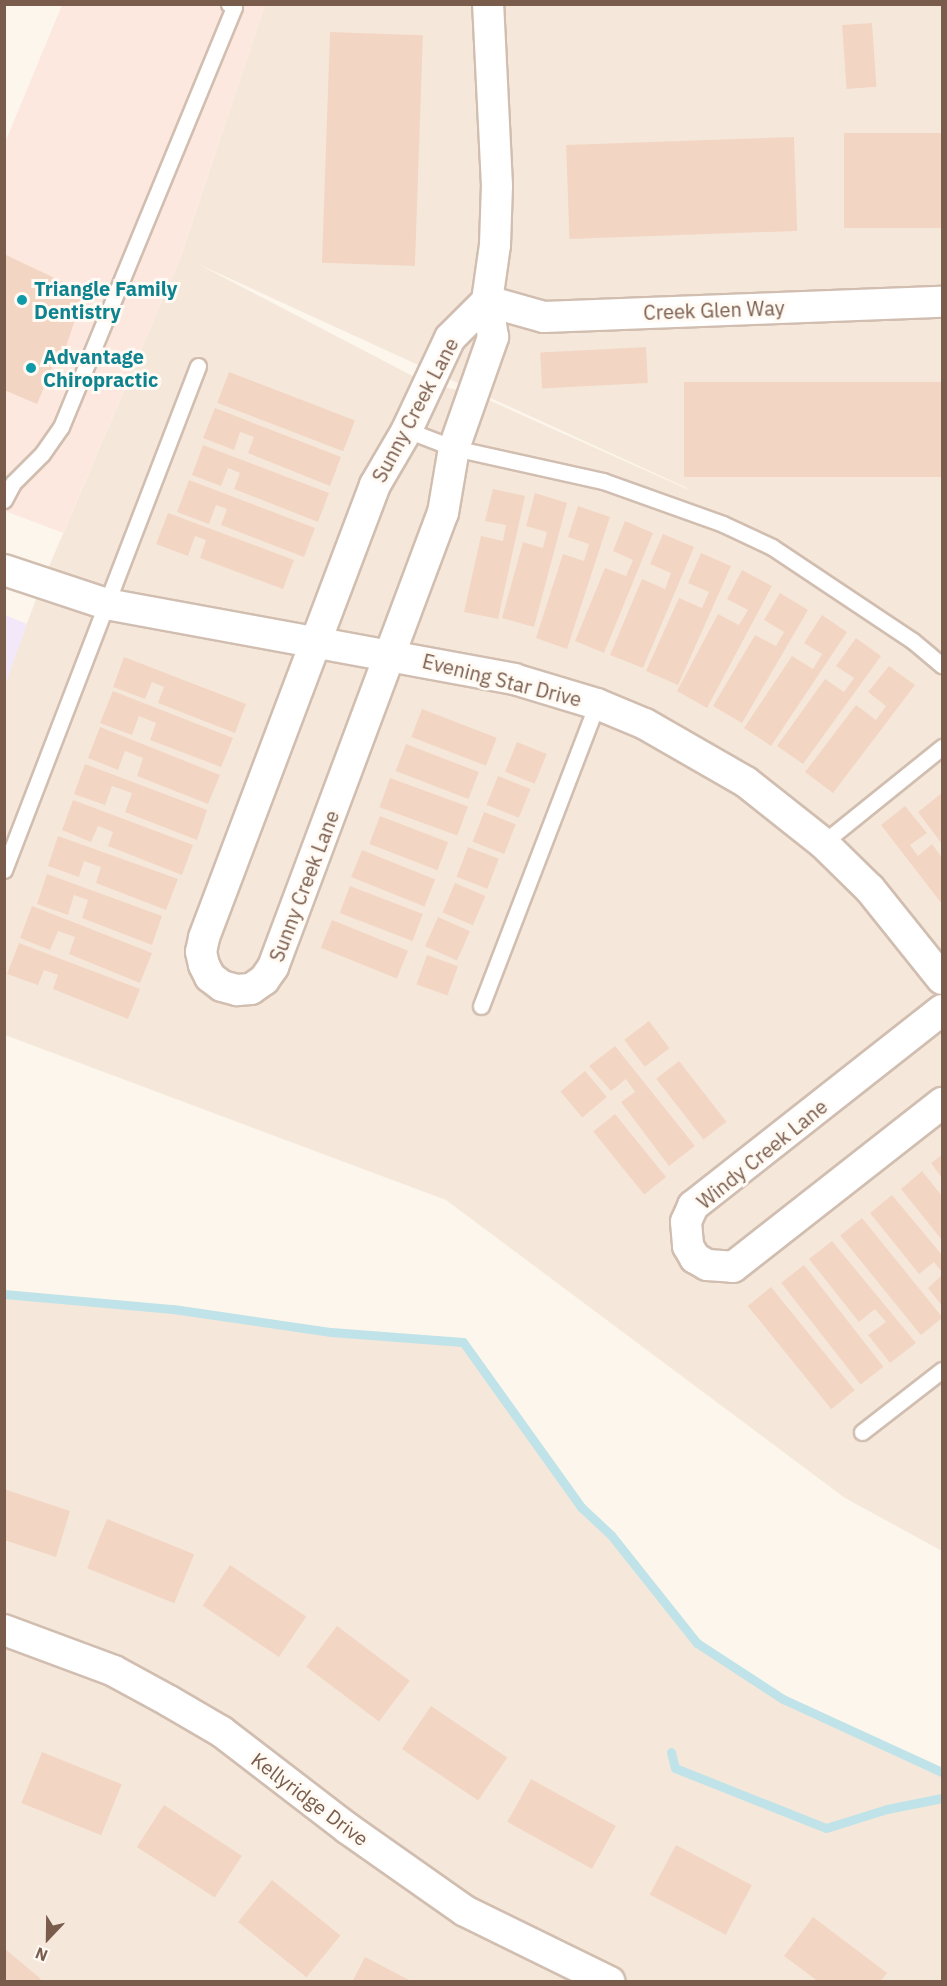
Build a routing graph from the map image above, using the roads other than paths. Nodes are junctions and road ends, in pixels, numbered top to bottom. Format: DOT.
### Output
graph roads {
  1 [pos="229,4"];
  2 [pos="488,4"];
  3 [pos="487,302"];
  4 [pos="942,302"];
  5 [pos="198,366"];
  6 [pos="407,430"];
  7 [pos="454,448"];
  8 [pos="4,500"];
  9 [pos="4,570"];
  10 [pos="106,604"];
  11 [pos="317,641"];
  12 [pos="392,654"];
  13 [pos="942,665"];
  14 [pos="597,704"];
  15 [pos="942,747"];
  16 [pos="823,843"];
  17 [pos="4,870"];
  18 [pos="942,979"];
  19 [pos="481,1006"];
  20 [pos="942,1010"];
  21 [pos="942,1103"];
  22 [pos="942,1370"];
  23 [pos="862,1432"];
  24 [pos="4,1630"];
  25 [pos="610,1982"];
  1 -- 8 [label="lane"];
  2 -- 3 [label="street, Sunny Creek Lane"];
  3 -- 4 [label="street, Creek Glen Way"];
  3 -- 6 [label="street, Sunny Creek Lane"];
  3 -- 7 [label="street, Sunny Creek Lane"];
  5 -- 10 [label="lane"];
  6 -- 7 [label="lane"];
  6 -- 11 [label="street, Sunny Creek Lane"];
  7 -- 12 [label="street, Sunny Creek Lane"];
  7 -- 13 [label="lane"];
  9 -- 10 [label="street, Evening Star Drive"];
  10 -- 11 [label="street, Evening Star Drive"];
  10 -- 17 [label="lane"];
  11 -- 12 [label="street, Evening Star Drive"];
  11 -- 12 [label="street, Sunny Creek Lane"];
  12 -- 14 [label="street, Evening Star Drive"];
  14 -- 16 [label="street, Evening Star Drive"];
  14 -- 19 [label="lane"];
  15 -- 16 [label="lane"];
  16 -- 18 [label="street, Evening Star Drive"];
  20 -- 21 [label="street, Windy Creek Lane"];
  22 -- 23 [label="lane"];
  24 -- 25 [label="street, Kellyridge Drive"];
}
